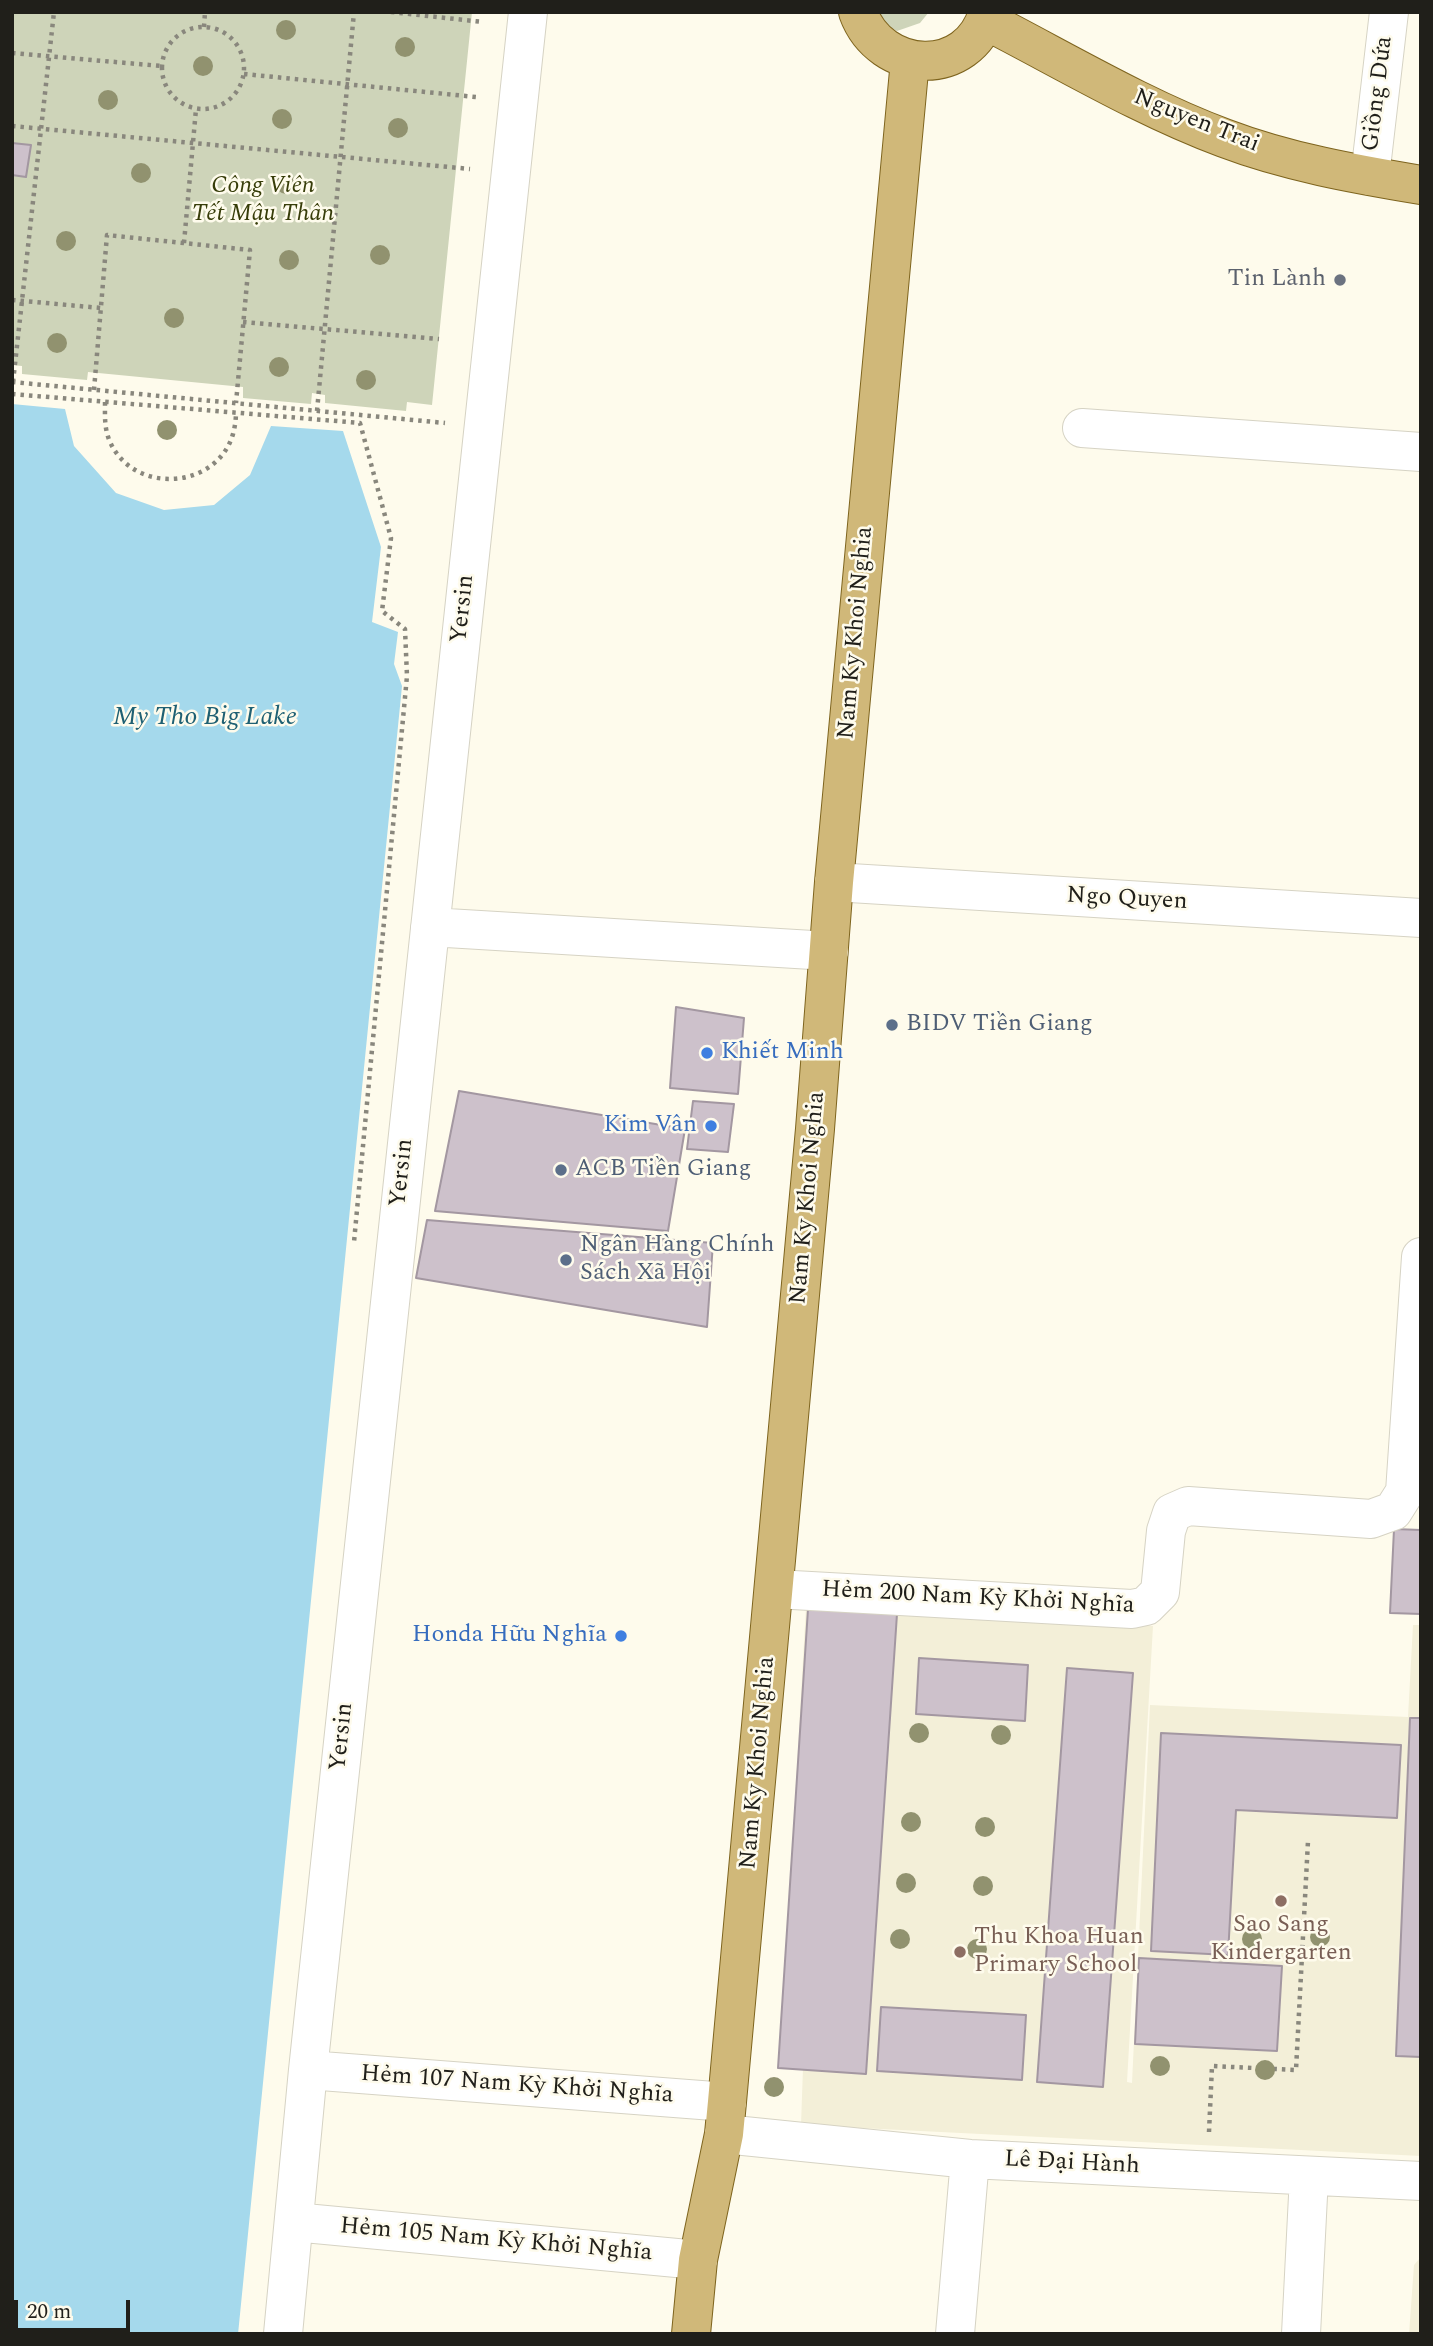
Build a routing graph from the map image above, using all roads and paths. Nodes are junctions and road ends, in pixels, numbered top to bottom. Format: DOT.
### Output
graph roads {
  1 [pos="54,12"];
  2 [pos="205,12"];
  3 [pos="354,12"];
  4 [pos="391,12"];
  5 [pos="528,12"];
  6 [pos="858,12"];
  7 [pos="1389,12"];
  8 [pos="987,16"];
  9 [pos="483,22"];
  10 [pos="204,27"];
  11 [pos="12,53"];
  12 [pos="50,57"];
  13 [pos="911,60"];
  14 [pos="161,66"];
  15 [pos="244,74"];
  16 [pos="347,83"];
  17 [pos="476,97"];
  18 [pos="196,109"];
  19 [pos="12,126"];
  20 [pos="41,129"];
  21 [pos="193,143"];
  22 [pos="340,157"];
  23 [pos="470,169"];
  24 [pos="1370,176"];
  25 [pos="1421,185"];
  26 [pos="184,243"];
  27 [pos="12,300"];
  28 [pos="22,301"];
  29 [pos="101,308"];
  30 [pos="243,322"];
  31 [pos="325,329"];
  32 [pos="439,339"];
  33 [pos="13,382"];
  34 [pos="94,390"];
  35 [pos="12,394"];
  36 [pos="105,402"];
  37 [pos="236,403"];
  38 [pos="317,411"];
  39 [pos="236,412"];
  40 [pos="445,423"];
  41 [pos="1082,428"];
  42 [pos="1421,453"];
  43 [pos="834,882"];
  44 [pos="1421,918"];
  45 [pos="430,927"];
  46 [pos="829,951"];
  47 [pos="354,1247"];
  48 [pos="1421,1257"];
  49 [pos="775,1589"];
  50 [pos="1308,1841"];
  51 [pos="308,2070"];
  52 [pos="726,2118"];
  53 [pos="970,2159"];
  54 [pos="1206,2171"];
  55 [pos="1309,2176"];
  56 [pos="1421,2181"];
  57 [pos="294,2222"];
  58 [pos="698,2260"];
  59 [pos="283,2334"];
  60 [pos="691,2334"];
  61 [pos="955,2334"];
  62 [pos="1301,2334"];
  1 -- 12 [label="path"];
  2 -- 10 [label="path"];
  3 -- 16 [label="path"];
  4 -- 9 [label="path"];
  5 -- 45 [label="street, Yersin"];
  6 -- 13 [label="main road"];
  7 -- 24 [label="street, Giồng Dứa"];
  8 -- 13 [label="main road"];
  8 -- 24 [label="main road, Nguyen Trai"];
  10 -- 14 [label="path"];
  10 -- 15 [label="path"];
  11 -- 12 [label="path"];
  12 -- 14 [label="path"];
  12 -- 20 [label="path"];
  13 -- 43 [label="main road, Nam Ky Khoi Nghia"];
  14 -- 18 [label="path"];
  15 -- 16 [label="path"];
  15 -- 18 [label="path"];
  16 -- 17 [label="path"];
  16 -- 22 [label="path"];
  18 -- 21 [label="path"];
  19 -- 20 [label="path"];
  20 -- 21 [label="path"];
  20 -- 28 [label="path"];
  21 -- 22 [label="path"];
  21 -- 26 [label="path"];
  22 -- 23 [label="path"];
  22 -- 31 [label="path"];
  24 -- 25 [label="main road, Nguyen Trai"];
  26 -- 29 [label="path"];
  26 -- 30 [label="path"];
  27 -- 28 [label="path"];
  28 -- 29 [label="path"];
  28 -- 33 [label="path"];
  29 -- 34 [label="path"];
  30 -- 31 [label="path"];
  30 -- 37 [label="path"];
  31 -- 32 [label="path"];
  31 -- 38 [label="path"];
  33 -- 34 [label="path"];
  34 -- 37 [label="path"];
  35 -- 36 [label="path"];
  36 -- 39 [label="path"];
  36 -- 39 [label="path"];
  37 -- 38 [label="path"];
  38 -- 40 [label="path"];
  39 -- 47 [label="path"];
  41 -- 42 [label="street"];
  43 -- 44 [label="street, Ngo Quyen"];
  43 -- 46 [label="main road, Nam Ky Khoi Nghia"];
  45 -- 46 [label="street"];
  45 -- 51 [label="street, Yersin"];
  46 -- 49 [label="main road, Nam Ky Khoi Nghia"];
  48 -- 49 [label="street, Hẻm 200 Nam Kỳ Khởi Nghĩa"];
  49 -- 52 [label="main road, Nam Ky Khoi Nghia"];
  50 -- 54 [label="path"];
  51 -- 52 [label="street, Hẻm 107 Nam Kỳ Khởi Nghĩa"];
  51 -- 57 [label="street, Yersin"];
  52 -- 53 [label="street, Lê Đại Hành"];
  52 -- 58 [label="main road, Nam Ky Khoi Nghia"];
  53 -- 54 [label="street, Lê Đại Hành"];
  53 -- 61 [label="street"];
  54 -- 55 [label="street, Lê Đại Hành"];
  55 -- 56 [label="street, Lê Đại Hành"];
  55 -- 62 [label="street"];
  57 -- 58 [label="street, Hẻm 105 Nam Kỳ Khởi Nghĩa"];
  57 -- 59 [label="street, Yersin"];
  58 -- 60 [label="main road, Nam Ky Khoi Nghia"];
}
